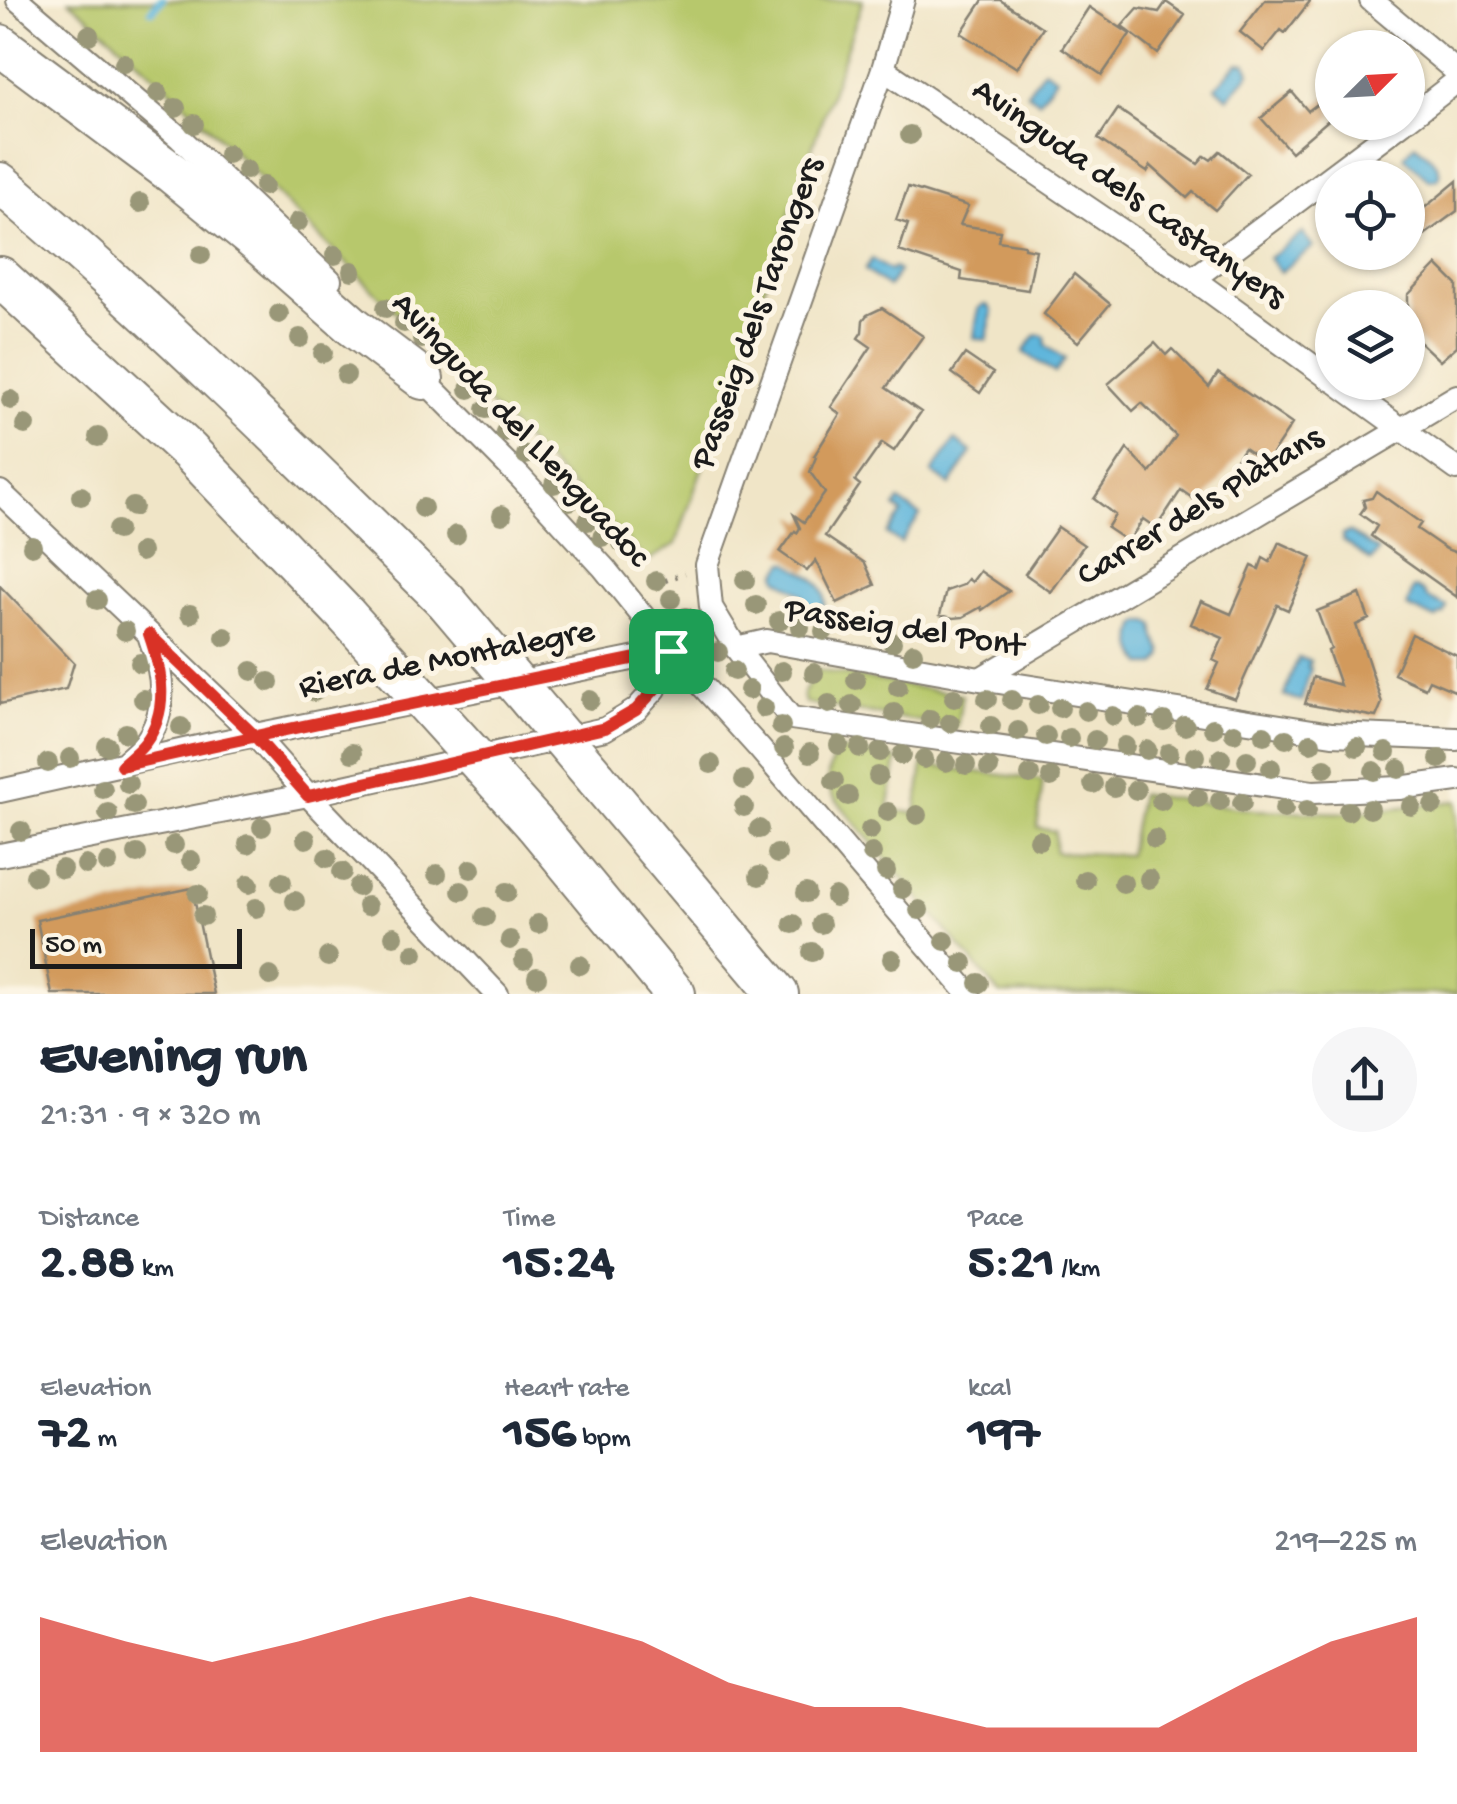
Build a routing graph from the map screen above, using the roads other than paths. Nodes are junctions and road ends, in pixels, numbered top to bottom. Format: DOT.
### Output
graph roads {
  1 [pos="18,0"];
  2 [pos="903,0"];
  3 [pos="1371,0"];
  4 [pos="0,44"];
  5 [pos="883,69"];
  6 [pos="1457,72"];
  7 [pos="1457,81"];
  8 [pos="1425,106"];
  9 [pos="1380,140"];
  10 [pos="0,183"];
  11 [pos="0,277"];
  12 [pos="1193,279"];
  13 [pos="1315,367"];
  14 [pos="423,379"];
  15 [pos="1457,396"];
  16 [pos="1360,400"];
  17 [pos="1402,430"];
  18 [pos="1457,470"];
  19 [pos="0,492"];
  20 [pos="149,634"];
  21 [pos="736,648"];
  22 [pos="671,651"];
  23 [pos="980,679"];
  24 [pos="255,736"];
  25 [pos="1457,739"];
  26 [pos="121,766"];
  27 [pos="1457,780"];
  28 [pos="0,792"];
  29 [pos="308,796"];
  30 [pos="0,855"];
  31 [pos="496,994"];
  32 [pos="675,994"];
  33 [pos="778,994"];
  34 [pos="969,994"];
  1 -- 14 [label="street, Avinguda del Llenguadoc"];
  2 -- 5 [label="street, Passeig dels Tarongers"];
  3 -- 6 [label="street"];
  4 -- 14 [label="highway"];
  5 -- 12 [label="street, Avinguda dels Castanyers"];
  5 -- 21 [label="street, Passeig dels Tarongers"];
  7 -- 8 [label="street"];
  9 -- 12 [label="street"];
  10 -- 33 [label="highway, bridge"];
  11 -- 32 [label="highway, bridge"];
  12 -- 13 [label="street, Avinguda dels Castanyers"];
  14 -- 22 [label="street, Avinguda del Llenguadoc"];
  15 -- 17 [label="street, Carrer dels Plàtans"];
  16 -- 17 [label="street, Avinguda dels Castanyers"];
  17 -- 18 [label="street, Avinguda dels Castanyers"];
  17 -- 23 [label="street, Carrer dels Plàtans"];
  19 -- 20 [label="street"];
  20 -- 24 [label="street"];
  20 -- 26 [label="street"];
  21 -- 23 [label="street, Passeig del Pont"];
  21 -- 27 [label="street, Passeig del Pont"];
  22 -- 24 [label="street, Riera de Montalegre"];
  22 -- 29 [label="street"];
  22 -- 34 [label="street, Avinguda del Llenguadoc"];
  23 -- 25 [label="street, Passeig del Pont"];
  24 -- 26 [label="street, Riera de Montalegre"];
  24 -- 29 [label="street"];
  26 -- 28 [label="street, Riera de Montalegre"];
  29 -- 30 [label="street"];
  29 -- 31 [label="street"];
}
